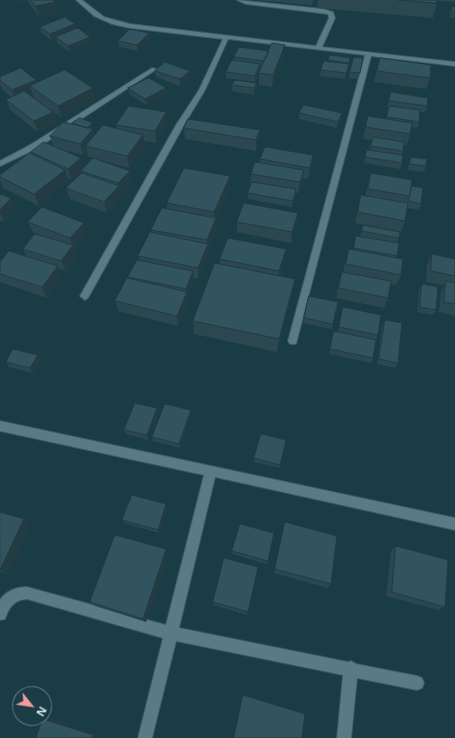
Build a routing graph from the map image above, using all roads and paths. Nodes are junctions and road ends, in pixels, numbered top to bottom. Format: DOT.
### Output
graph roads {
  1 [pos="79,0"];
  2 [pos="240,0"];
  3 [pos="226,38"];
  4 [pos="318,48"];
  5 [pos="368,54"];
  6 [pos="455,64"];
  7 [pos="154,69"];
  8 [pos="0,164"];
  9 [pos="85,296"];
  10 [pos="293,341"];
  11 [pos="0,426"];
  12 [pos="211,470"];
  13 [pos="455,524"];
  14 [pos="0,614"];
  15 [pos="170,633"];
  16 [pos="351,668"];
  17 [pos="417,682"];
  18 [pos="145,738"];
  19 [pos="344,738"];
  1 -- 3 [label="street"];
  2 -- 4 [label="street"];
  3 -- 4 [label="street"];
  3 -- 9 [label="street"];
  4 -- 5 [label="street"];
  5 -- 6 [label="street"];
  5 -- 10 [label="street"];
  7 -- 8 [label="street"];
  11 -- 12 [label="street"];
  12 -- 13 [label="street"];
  12 -- 15 [label="street"];
  14 -- 15 [label="street"];
  15 -- 16 [label="street"];
  15 -- 18 [label="street"];
  16 -- 17 [label="street"];
  16 -- 19 [label="street"];
}
